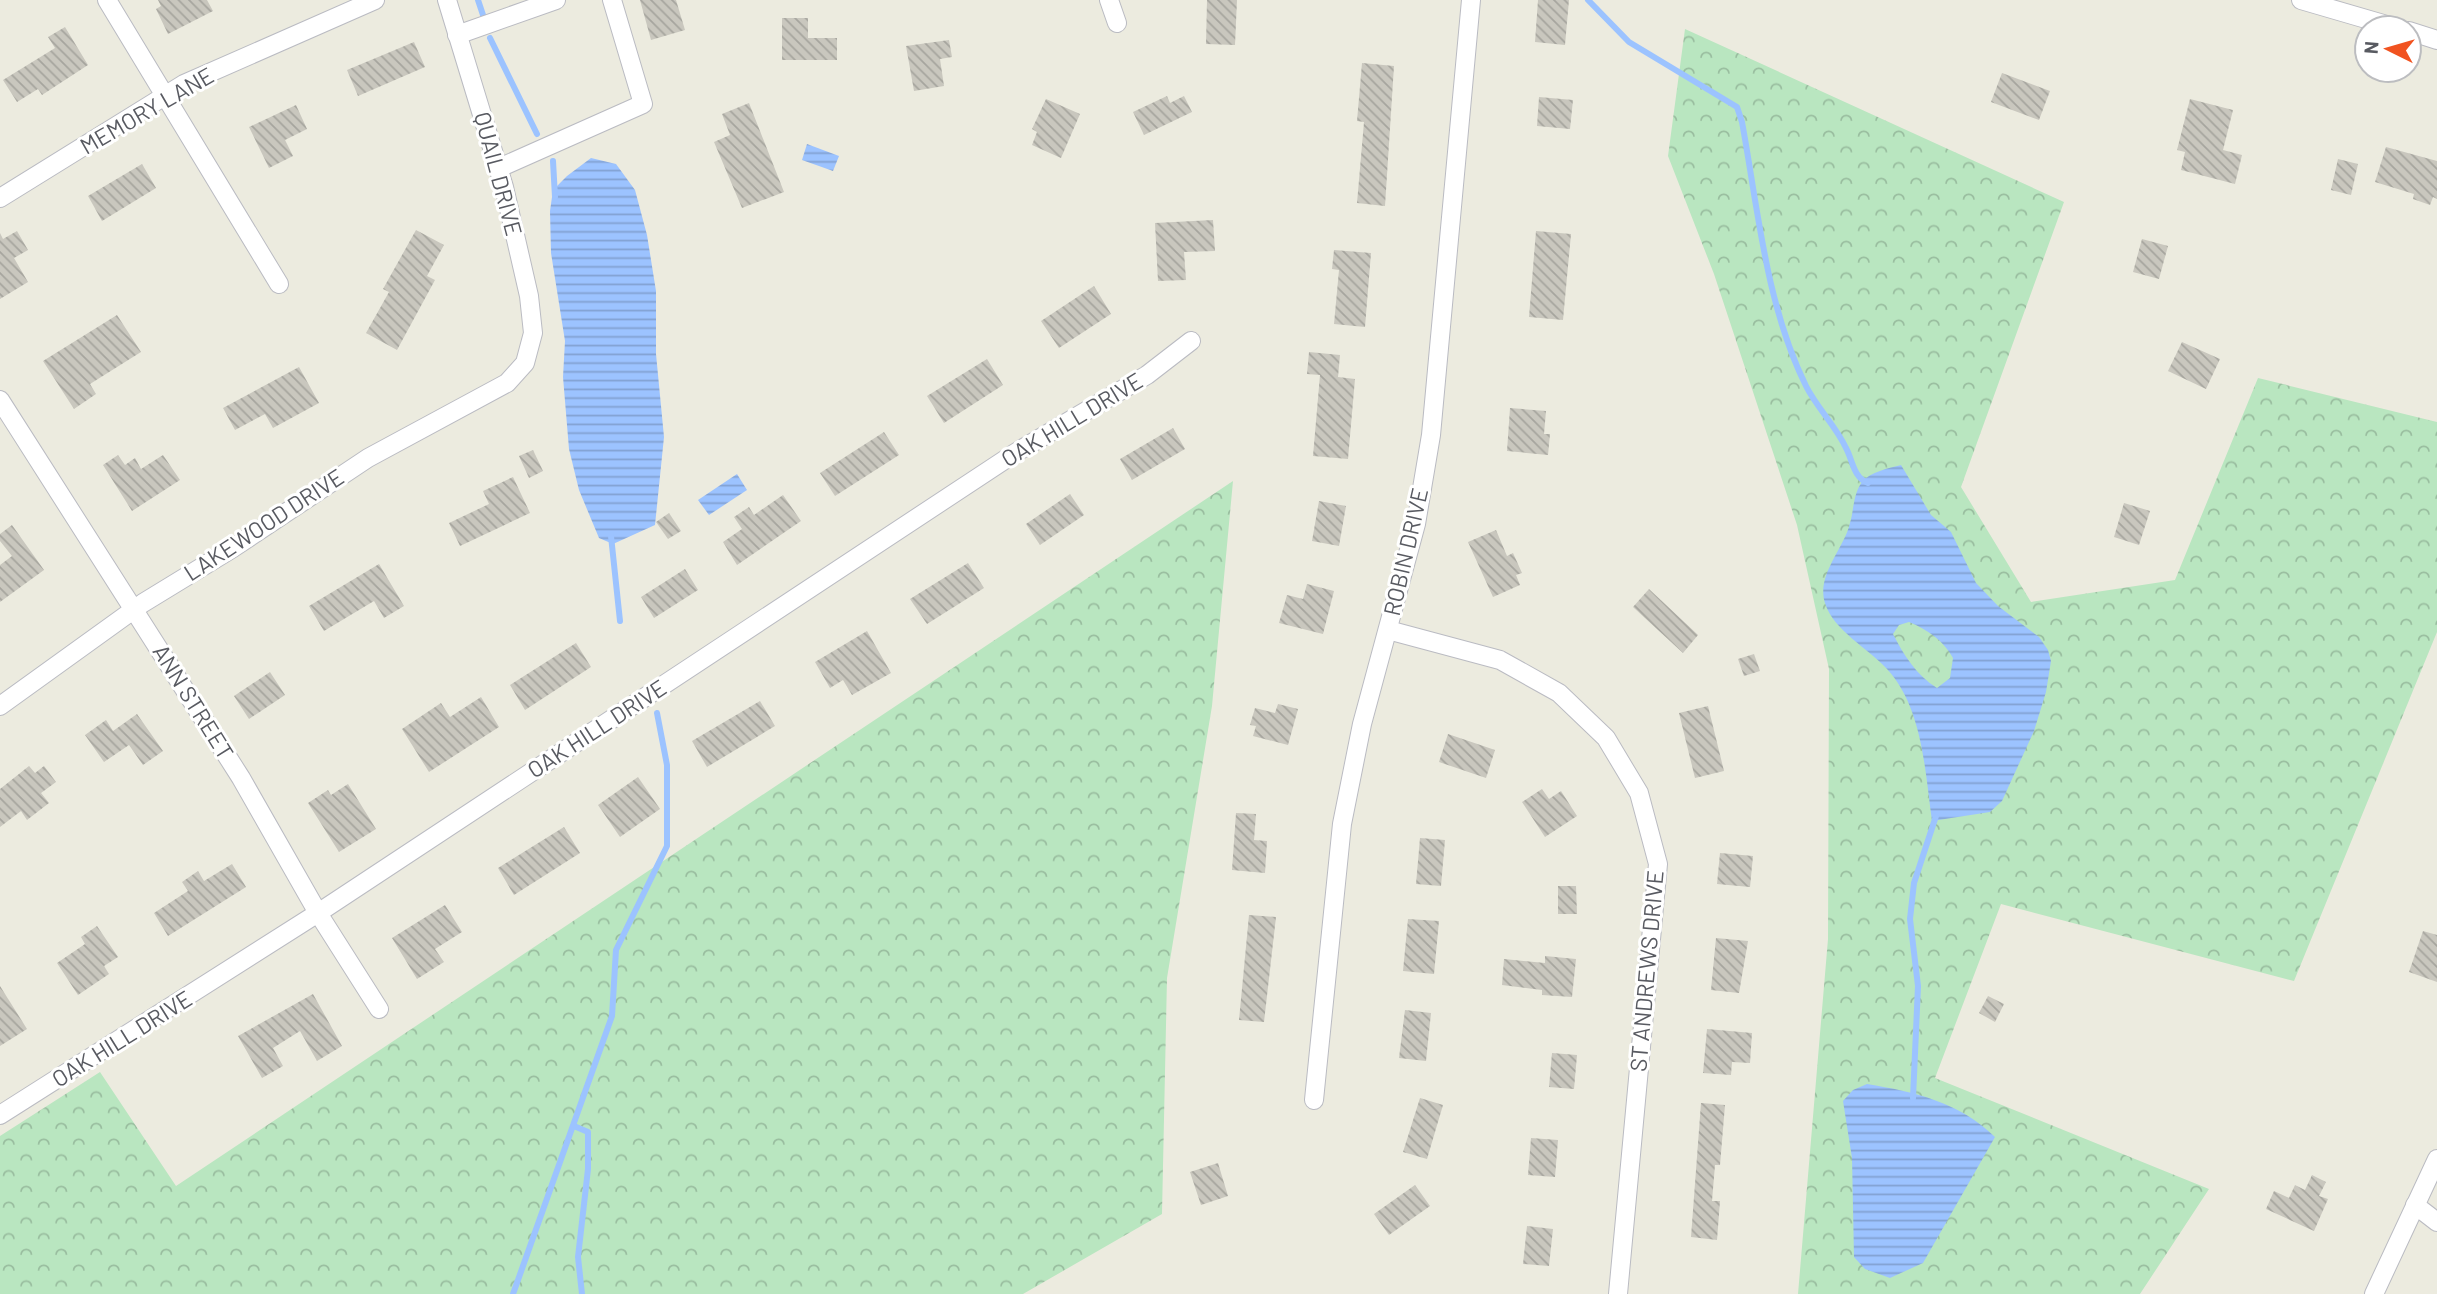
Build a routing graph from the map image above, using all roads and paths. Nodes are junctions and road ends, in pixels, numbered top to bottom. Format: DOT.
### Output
graph roads {
  1 [pos="107,0"];
  2 [pos="375,0"];
  3 [pos="447,0"];
  4 [pos="556,0"];
  5 [pos="612,0"];
  6 [pos="1109,0"];
  7 [pos="1471,0"];
  8 [pos="2301,0"];
  9 [pos="2353,15"];
  10 [pos="1117,23"];
  11 [pos="457,35"];
  12 [pos="165,95"];
  13 [pos="499,168"];
  14 [pos="0,198"];
  15 [pos="279,284"];
  16 [pos="1191,341"];
  17 [pos="530,352"];
  18 [pos="0,400"];
  19 [pos="135,609"];
  20 [pos="1388,630"];
  21 [pos="0,706"];
  22 [pos="318,913"];
  23 [pos="379,1009"];
  24 [pos="1314,1100"];
  25 [pos="0,1115"];
  26 [pos="2437,1159"];
  27 [pos="2415,1205"];
  28 [pos="2437,1222"];
  29 [pos="1618,1294"];
  30 [pos="2374,1294"];
  1 -- 12 [label="street"];
  2 -- 12 [label="street, MEMORY LANE"];
  3 -- 11 [label="street, QUAIL DRIVE"];
  4 -- 11 [label="street"];
  5 -- 13 [label="street"];
  6 -- 10 [label="street"];
  7 -- 20 [label="street, ROBIN DRIVE"];
  8 -- 9 [label="street"];
  11 -- 13 [label="street, QUAIL DRIVE"];
  12 -- 14 [label="street, MEMORY LANE"];
  12 -- 15 [label="street"];
  13 -- 17 [label="street, QUAIL DRIVE"];
  16 -- 22 [label="street, OAK HILL DRIVE"];
  17 -- 19 [label="street, LAKEWOOD DRIVE"];
  18 -- 19 [label="street, ANN STREET"];
  19 -- 21 [label="street, LAKEWOOD DRIVE"];
  19 -- 22 [label="street, ANN STREET"];
  20 -- 24 [label="street, ROBIN DRIVE"];
  20 -- 29 [label="street, ST ANDREWS DRIVE"];
  22 -- 23 [label="street, ANN STREET"];
  22 -- 25 [label="street, OAK HILL DRIVE"];
  26 -- 27 [label="street"];
  27 -- 28 [label="street"];
  27 -- 30 [label="street"];
}
